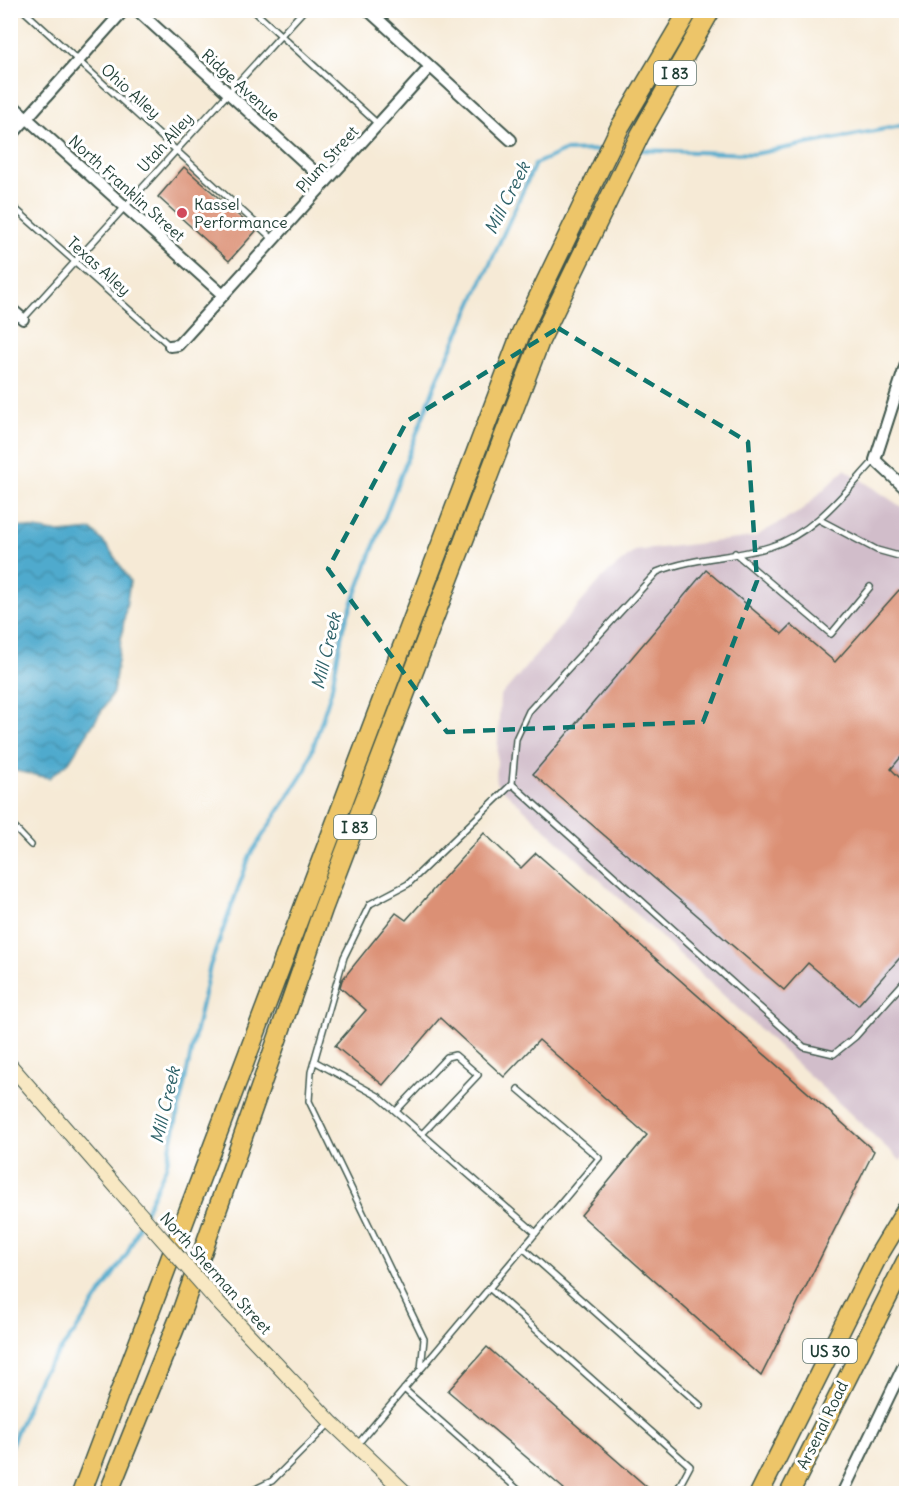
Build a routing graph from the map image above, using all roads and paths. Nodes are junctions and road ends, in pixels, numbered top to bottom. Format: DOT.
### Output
graph roads {
  1 [pos="22,10"];
  2 [pos="124,10"];
  3 [pos="137,10"];
  4 [pos="253,10"];
  5 [pos="304,10"];
  6 [pos="368,10"];
  7 [pos="689,10"];
  8 [pos="711,10"];
  9 [pos="281,36"];
  10 [pos="78,62"];
  11 [pos="430,67"];
  12 [pos="228,94"];
  13 [pos="10,103"];
  14 [pos="27,118"];
  15 [pos="378,124"];
  16 [pos="10,137"];
  17 [pos="511,140"];
  18 [pos="176,151"];
  19 [pos="326,182"];
  20 [pos="10,204"];
  21 [pos="125,207"];
  22 [pos="274,240"];
  23 [pos="74,262"];
  24 [pos="223,295"];
  25 [pos="10,308"];
  26 [pos="22,319"];
  27 [pos="170,346"];
  28 [pos="906,364"];
  29 [pos="904,380"];
  30 [pos="875,460"];
  31 [pos="906,489"];
  32 [pos="820,520"];
  33 [pos="735,553"];
  34 [pos="906,558"];
  35 [pos="870,588"];
  36 [pos="512,784"];
  37 [pos="10,823"];
  38 [pos="31,845"];
  39 [pos="906,980"];
  40 [pos="314,1061"];
  41 [pos="10,1065"];
  42 [pos="518,1089"];
  43 [pos="396,1111"];
  44 [pos="422,1134"];
  45 [pos="906,1210"];
  46 [pos="536,1233"];
  47 [pos="523,1248"];
  48 [pos="906,1261"];
  49 [pos="489,1288"];
  50 [pos="906,1361"];
  51 [pos="421,1369"];
  52 [pos="404,1389"];
  53 [pos="701,1406"];
  54 [pos="331,1422"];
  55 [pos="356,1446"];
  56 [pos="249,1492"];
  57 [pos="81,1494"];
  58 [pos="108,1494"];
  59 [pos="407,1494"];
  60 [pos="523,1494"];
  61 [pos="675,1494"];
  62 [pos="759,1494"];
  63 [pos="789,1494"];
  64 [pos="842,1494"];
  1 -- 10 [label="lane, Ohio Alley"];
  2 -- 10 [label="street"];
  3 -- 12 [label="street, Ridge Avenue"];
  4 -- 9 [label="lane"];
  5 -- 9 [label="lane, Utah Alley"];
  6 -- 11 [label="street"];
  7 -- 57 [label="highway, I 83"];
  8 -- 58 [label="highway, I 83"];
  9 -- 12 [label="lane, Utah Alley"];
  9 -- 15 [label="lane"];
  10 -- 14 [label="street"];
  10 -- 18 [label="lane, Ohio Alley"];
  11 -- 15 [label="street, Plum Street"];
  11 -- 17 [label="street"];
  12 -- 18 [label="lane, Utah Alley"];
  12 -- 19 [label="street, Ridge Avenue"];
  13 -- 14 [label="street, North Franklin Street"];
  14 -- 16 [label="street"];
  14 -- 21 [label="street, North Franklin Street"];
  15 -- 19 [label="street, Plum Street"];
  18 -- 21 [label="lane, Utah Alley"];
  18 -- 22 [label="lane, Ohio Alley"];
  19 -- 22 [label="street, Plum Street"];
  20 -- 23 [label="lane, Texas Alley"];
  21 -- 23 [label="lane, Utah Alley"];
  21 -- 24 [label="street, North Franklin Street"];
  22 -- 24 [label="street, Plum Street"];
  23 -- 26 [label="lane, Utah Alley"];
  23 -- 27 [label="lane, Texas Alley"];
  24 -- 27 [label="street, Plum Street"];
  25 -- 26 [label="street"];
  28 -- 29 [label="street"];
  29 -- 30 [label="street"];
  30 -- 31 [label="street"];
  30 -- 32 [label="lane"];
  32 -- 33 [label="lane"];
  32 -- 34 [label="lane"];
  33 -- 35 [label="lane"];
  33 -- 36 [label="lane"];
  36 -- 39 [label="lane"];
  36 -- 40 [label="lane"];
  37 -- 38 [label="lane"];
  40 -- 43 [label="lane"];
  40 -- 51 [label="lane"];
  41 -- 54 [label="main road, North Sherman Street, bridge"];
  42 -- 46 [label="lane"];
  43 -- 44 [label="lane"];
  43 -- 44 [label="lane"];
  44 -- 46 [label="lane"];
  45 -- 62 [label="highway, Arsenal Road / US 30"];
  46 -- 47 [label="lane"];
  47 -- 49 [label="lane"];
  47 -- 53 [label="lane"];
  48 -- 63 [label="highway, Arsenal Road / US 30"];
  49 -- 51 [label="lane"];
  49 -- 61 [label="lane"];
  50 -- 64 [label="street"];
  51 -- 52 [label="lane"];
  52 -- 55 [label="lane"];
  52 -- 60 [label="lane"];
  54 -- 55 [label="main road, North Sherman Street"];
  54 -- 56 [label="lane"];
  55 -- 59 [label="main road, North Sherman Street"];
}
